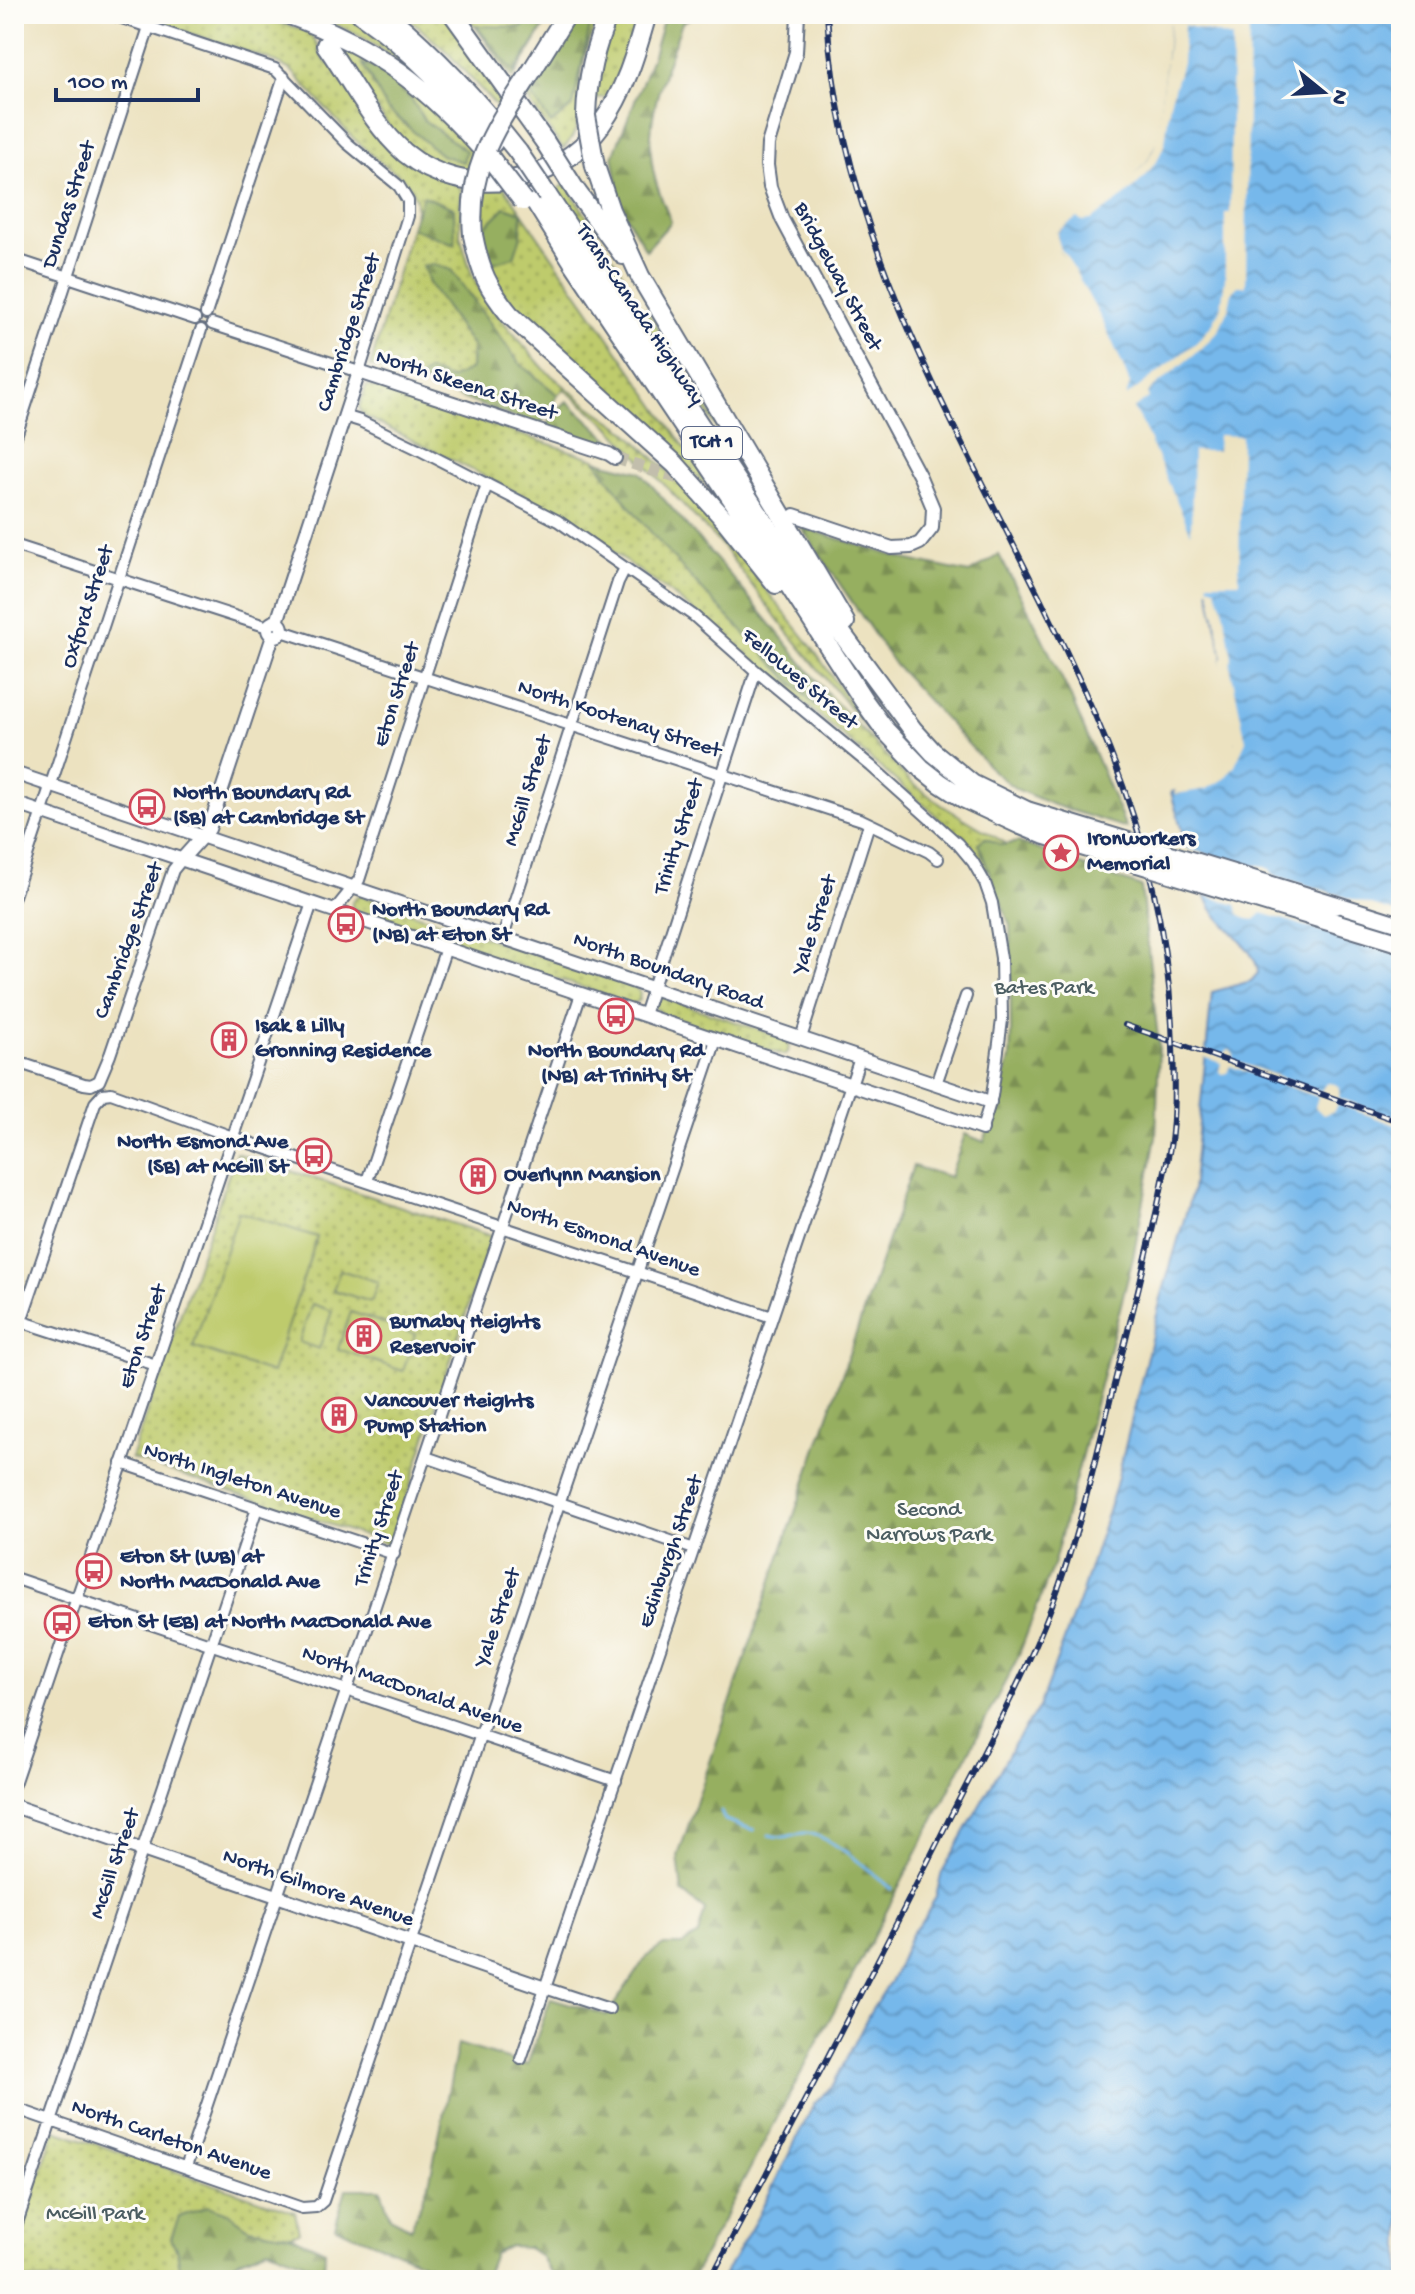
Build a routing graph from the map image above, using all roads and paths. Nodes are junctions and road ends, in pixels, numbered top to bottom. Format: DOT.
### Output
graph roads {
  1 [pos="110,14"];
  2 [pos="287,14"];
  3 [pos="361,14"];
  4 [pos="386,14"];
  5 [pos="453,14"];
  6 [pos="567,14"];
  7 [pos="609,14"];
  8 [pos="647,14"];
  9 [pos="798,14"];
  10 [pos="149,27"];
  11 [pos="326,45"];
  12 [pos="284,77"];
  13 [pos="504,156"];
  14 [pos="534,198"];
  15 [pos="14,259"];
  16 [pos="640,276"];
  17 [pos="68,277"];
  18 [pos="206,323"];
  19 [pos="359,372"];
  20 [pos="344,416"];
  21 [pos="14,442"];
  22 [pos="615,458"];
  23 [pos="487,484"];
  24 [pos="794,515"];
  25 [pos="14,545"];
  26 [pos="625,568"];
  27 [pos="119,579"];
  28 [pos="275,629"];
  29 [pos="756,671"];
  30 [pos="425,678"];
  31 [pos="882,687"];
  32 [pos="864,701"];
  33 [pos="571,726"];
  34 [pos="14,773"];
  35 [pos="721,774"];
  36 [pos="52,786"];
  37 [pos="14,803"];
  38 [pos="42,813"];
  39 [pos="1024,818"];
  40 [pos="869,824"];
  41 [pos="201,836"];
  42 [pos="182,859"];
  43 [pos="938,859"];
  44 [pos="353,887"];
  45 [pos="14,896"];
  46 [pos="312,903"];
  47 [pos="334,911"];
  48 [pos="1401,926"];
  49 [pos="503,937"];
  50 [pos="1401,943"];
  51 [pos="446,948"];
  52 [pos="653,989"];
  53 [pos="581,994"];
  54 [pos="966,996"];
  55 [pos="644,1015"];
  56 [pos="801,1038"];
  57 [pos="716,1040"];
  58 [pos="860,1058"];
  59 [pos="14,1061"];
  60 [pos="936,1084"];
  61 [pos="851,1086"];
  62 [pos="990,1102"];
  63 [pos="982,1129"];
  64 [pos="233,1137"];
  65 [pos="367,1181"];
  66 [pos="503,1226"];
  67 [pos="638,1272"];
  68 [pos="772,1317"];
  69 [pos="18,1320"];
  70 [pos="14,1342"];
  71 [pos="156,1365"];
  72 [pos="426,1457"];
  73 [pos="122,1463"];
  74 [pos="559,1503"];
  75 [pos="257,1508"];
  76 [pos="694,1549"];
  77 [pos="394,1554"];
  78 [pos="14,1578"];
  79 [pos="77,1598"];
  80 [pos="212,1644"];
  81 [pos="347,1689"];
  82 [pos="481,1735"];
  83 [pos="616,1781"];
  84 [pos="14,1784"];
  85 [pos="14,1806"];
  86 [pos="142,1850"];
  87 [pos="277,1897"];
  88 [pos="411,1943"];
  89 [pos="545,1988"];
  90 [pos="609,2009"];
  91 [pos="521,2059"];
  92 [pos="14,2108"];
  93 [pos="51,2121"];
  94 [pos="186,2167"];
  95 [pos="316,2207"];
  96 [pos="14,2232"];
  1 -- 10 [label="street"];
  2 -- 13 [label="highway"];
  3 -- 13 [label="highway, Trans-Canada Highway / TCH 1"];
  4 -- 13 [label="highway, Trans-Canada Highway / TCH 1"];
  5 -- 16 [label="highway, bridge"];
  6 -- 32 [label="highway, bridge"];
  7 -- 16 [label="highway, bridge"];
  8 -- 11 [label="highway"];
  9 -- 24 [label="street, Bridgeway Street"];
  10 -- 12 [label="street"];
  10 -- 17 [label="street, Dundas Street"];
  12 -- 18 [label="street, Oxford Street"];
  12 -- 19 [label="street, Cambridge Street"];
  13 -- 14 [label="highway, Trans-Canada Highway / TCH 1"];
  14 -- 31 [label="highway, Trans-Canada Highway / TCH 1"];
  14 -- 32 [label="highway, Trans-Canada Highway / TCH 1"];
  15 -- 17 [label="street"];
  16 -- 31 [label="highway"];
  17 -- 18 [label="street"];
  17 -- 21 [label="street, Dundas Street"];
  18 -- 19 [label="street, North Skeena Street"];
  18 -- 27 [label="street, Oxford Street"];
  19 -- 20 [label="street, Cambridge Street"];
  19 -- 22 [label="street, North Skeena Street"];
  20 -- 23 [label="street, Fellowes Street"];
  20 -- 28 [label="street, Cambridge Street"];
  23 -- 26 [label="street, Fellowes Street"];
  23 -- 30 [label="street, Eton Street"];
  25 -- 27 [label="street, North Kootenay Street"];
  26 -- 29 [label="street, Fellowes Street"];
  26 -- 33 [label="street, McGill Street"];
  27 -- 28 [label="street, North Kootenay Street"];
  27 -- 36 [label="street, Oxford Street"];
  28 -- 30 [label="street, North Kootenay Street"];
  28 -- 41 [label="street, Cambridge Street"];
  29 -- 35 [label="street, Trinity Street"];
  29 -- 62 [label="street, Fellowes Street"];
  30 -- 33 [label="street, North Kootenay Street"];
  30 -- 44 [label="street, Eton Street"];
  31 -- 39 [label="highway, Trans-Canada Highway / TCH 1"];
  32 -- 39 [label="highway, Trans-Canada Highway / TCH 1"];
  33 -- 35 [label="street, North Kootenay Street"];
  33 -- 49 [label="street, McGill Street"];
  34 -- 36 [label="street, North Boundary Road"];
  35 -- 40 [label="street, North Kootenay Street"];
  35 -- 52 [label="street, Trinity Street"];
  36 -- 38 [label="street, Oxford Street"];
  36 -- 41 [label="street, North Boundary Road"];
  37 -- 38 [label="street"];
  38 -- 42 [label="street"];
  38 -- 45 [label="street, Oxford Street"];
  39 -- 48 [label="highway, TCH 1, bridge"];
  39 -- 50 [label="highway, TCH 1, bridge"];
  40 -- 43 [label="street, North Kootenay Street"];
  40 -- 56 [label="street, Yale Street"];
  41 -- 42 [label="street, Cambridge Street"];
  41 -- 44 [label="street, North Boundary Road"];
  42 -- 46 [label="street"];
  42 -- 59 [label="street, Cambridge Street"];
  44 -- 47 [label="street, Eton Street"];
  44 -- 49 [label="street, North Boundary Road"];
  46 -- 47 [label="street"];
  46 -- 64 [label="street, Eton Street"];
  47 -- 51 [label="street"];
  49 -- 52 [label="street, North Boundary Road"];
  51 -- 53 [label="street"];
  51 -- 65 [label="street"];
  52 -- 55 [label="street, Trinity Street"];
  52 -- 56 [label="street, North Boundary Road"];
  53 -- 55 [label="street"];
  53 -- 66 [label="street, Trinity Street"];
  54 -- 60 [label="street"];
  55 -- 57 [label="street"];
  56 -- 58 [label="street, North Boundary Road"];
  57 -- 61 [label="street"];
  57 -- 67 [label="street, Yale Street"];
  58 -- 60 [label="street, North Boundary Road"];
  58 -- 61 [label="street, Edinburgh Street"];
  60 -- 62 [label="street, North Boundary Road"];
  61 -- 63 [label="street"];
  61 -- 68 [label="street, Edinburgh Street"];
  62 -- 63 [label="street, Fellowes Street"];
  64 -- 65 [label="street, North Esmond Avenue"];
  64 -- 69 [label="street, North Esmond Avenue"];
  64 -- 71 [label="street, Eton Street"];
  65 -- 66 [label="street, North Esmond Avenue"];
  66 -- 67 [label="street, North Esmond Avenue"];
  66 -- 72 [label="street, Trinity Street"];
  67 -- 68 [label="street, North Esmond Avenue"];
  67 -- 74 [label="street, Yale Street"];
  68 -- 76 [label="street, Edinburgh Street"];
  69 -- 70 [label="street"];
  69 -- 71 [label="street"];
  71 -- 73 [label="street, Eton Street"];
  72 -- 74 [label="street"];
  72 -- 77 [label="street, Trinity Street"];
  73 -- 75 [label="street, North Ingleton Avenue"];
  73 -- 79 [label="street, Eton Street"];
  74 -- 76 [label="street"];
  74 -- 82 [label="street, Yale Street"];
  75 -- 77 [label="street, North Ingleton Avenue"];
  75 -- 80 [label="street, McGill Street"];
  76 -- 83 [label="street, Edinburgh Street"];
  77 -- 81 [label="street, Trinity Street"];
  78 -- 79 [label="street, North MacDonald Avenue"];
  79 -- 80 [label="street, North MacDonald Avenue"];
  79 -- 84 [label="street, Eton Street"];
  80 -- 81 [label="street, North MacDonald Avenue"];
  80 -- 86 [label="street, McGill Street"];
  81 -- 82 [label="street, North MacDonald Avenue"];
  81 -- 87 [label="street, Trinity Street"];
  82 -- 83 [label="street, North MacDonald Avenue"];
  82 -- 88 [label="street, Yale Street"];
  83 -- 89 [label="street, Edinburgh Street"];
  85 -- 86 [label="street, North Gilmore Avenue"];
  86 -- 87 [label="street, North Gilmore Avenue"];
  86 -- 93 [label="street, McGill Street"];
  87 -- 88 [label="street, North Gilmore Avenue"];
  87 -- 94 [label="street, Trinity Street"];
  88 -- 89 [label="street, North Gilmore Avenue"];
  88 -- 95 [label="street, Yale Street"];
  89 -- 90 [label="street, North Gilmore Avenue"];
  89 -- 91 [label="street, Edinburgh Street"];
  92 -- 93 [label="street, North Carleton Avenue"];
  93 -- 94 [label="street, North Carleton Avenue"];
  93 -- 96 [label="street, McGill Street"];
  94 -- 95 [label="street, North Carleton Avenue"];
}
